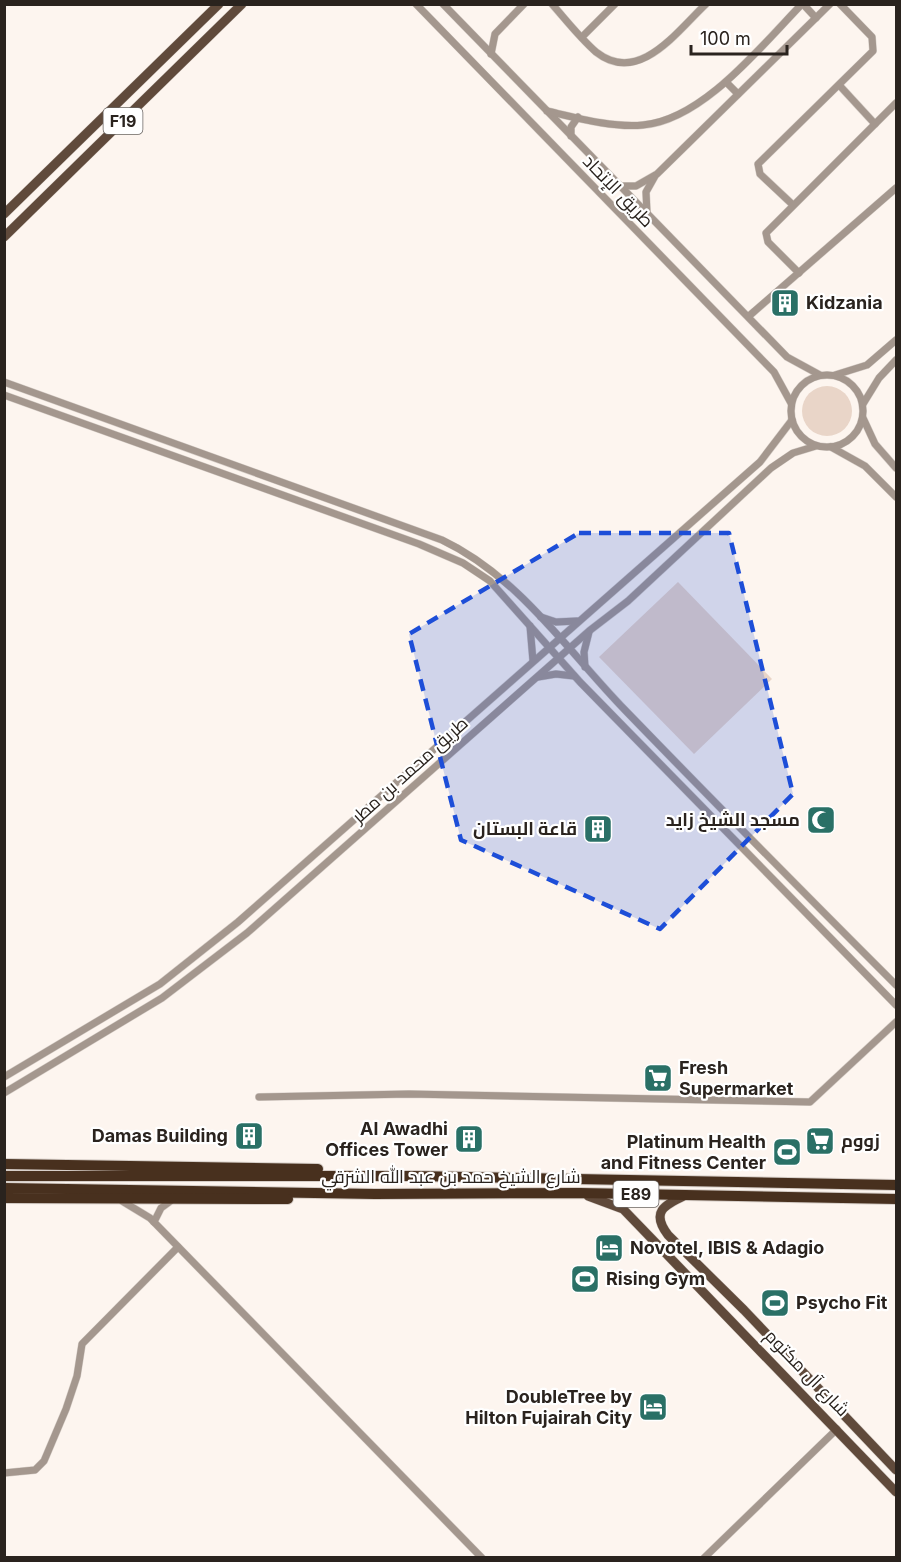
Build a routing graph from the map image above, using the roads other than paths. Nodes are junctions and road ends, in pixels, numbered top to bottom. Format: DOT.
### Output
graph roads {
  1 [pos="219,4"];
  2 [pos="242,4"];
  3 [pos="416,4"];
  4 [pos="443,4"];
  5 [pos="524,4"];
  6 [pos="552,4"];
  7 [pos="615,4"];
  8 [pos="706,4"];
  9 [pos="802,4"];
  10 [pos="830,4"];
  11 [pos="840,4"];
  12 [pos="816,18"];
  13 [pos="495,34"];
  14 [pos="474,36"];
  15 [pos="582,37"];
  16 [pos="491,54"];
  17 [pos="726,82"];
  18 [pos="840,86"];
  19 [pos="738,94"];
  20 [pos="897,103"];
  21 [pos="547,111"];
  22 [pos="578,117"];
  23 [pos="875,124"];
  24 [pos="572,136"];
  25 [pos="657,174"];
  26 [pos="621,186"];
  27 [pos="897,188"];
  28 [pos="793,205"];
  29 [pos="647,213"];
  30 [pos="4,214"];
  31 [pos="4,237"];
  32 [pos="799,273"];
  33 [pos="749,316"];
  34 [pos="897,340"];
  35 [pos="897,360"];
  36 [pos="820,375"];
  37 [pos="834,375"];
  38 [pos="4,382"];
  39 [pos="4,394"];
  40 [pos="791,403"];
  41 [pos="863,404"];
  42 [pos="863,418"];
  43 [pos="792,420"];
  44 [pos="816,446"];
  45 [pos="831,447"];
  46 [pos="896,467"];
  47 [pos="897,497"];
  48 [pos="539,616"];
  49 [pos="579,621"];
  50 [pos="529,623"];
  51 [pos="589,631"];
  52 [pos="559,637"];
  53 [pos="549,647"];
  54 [pos="569,649"];
  55 [pos="559,658"];
  56 [pos="533,661"];
  57 [pos="585,667"];
  58 [pos="574,676"];
  59 [pos="537,677"];
  60 [pos="655,741"];
  61 [pos="642,745"];
  62 [pos="764,853"];
  63 [pos="749,854"];
  64 [pos="843,932"];
  65 [pos="830,937"];
  66 [pos="897,985"];
  67 [pos="897,1005"];
  68 [pos="897,1022"];
  69 [pos="4,1077"];
  70 [pos="4,1093"];
  71 [pos="259,1097"];
  72 [pos="4,1158"];
  73 [pos="4,1164"];
  74 [pos="36,1165"];
  75 [pos="4,1176"];
  76 [pos="413,1176"];
  77 [pos="897,1185"];
  78 [pos="4,1188"];
  79 [pos="580,1193"];
  80 [pos="375,1194"];
  81 [pos="687,1194"];
  82 [pos="897,1194"];
  83 [pos="817,1197"];
  84 [pos="4,1198"];
  85 [pos="117,1199"];
  86 [pos="897,1199"];
  87 [pos="172,1200"];
  88 [pos="154,1222"];
  89 [pos="178,1247"];
  90 [pos="679,1247"];
  91 [pos="665,1251"];
  92 [pos="837,1429"];
  93 [pos="859,1451"];
  94 [pos="897,1470"];
  95 [pos="4,1473"];
  96 [pos="897,1485"];
  97 [pos="897,1492"];
  98 [pos="482,1557"];
  99 [pos="704,1557"];
  1 -- 30 [label="main road, F19"];
  2 -- 31 [label="main road, F19"];
  3 -- 40 [label="street, طريق اﻹتحاد"];
  4 -- 14 [label="street, طريق اﻹتحاد"];
  5 -- 13 [label="street"];
  6 -- 15 [label="street"];
  7 -- 15 [label="street"];
  8 -- 15 [label="street"];
  9 -- 12 [label="street"];
  9 -- 17 [label="street"];
  10 -- 12 [label="street"];
  11 -- 18 [label="street"];
  12 -- 19 [label="street"];
  13 -- 14 [label="street"];
  13 -- 16 [label="street"];
  14 -- 16 [label="street, طريق اﻹتحاد"];
  16 -- 21 [label="street, طريق اﻹتحاد"];
  17 -- 19 [label="street"];
  17 -- 22 [label="street"];
  18 -- 23 [label="street"];
  18 -- 28 [label="street"];
  19 -- 25 [label="street"];
  20 -- 23 [label="street"];
  21 -- 22 [label="street"];
  21 -- 24 [label="street, طريق اﻹتحاد"];
  22 -- 24 [label="street"];
  23 -- 28 [label="street"];
  24 -- 26 [label="street, طريق اﻹتحاد"];
  25 -- 26 [label="street"];
  25 -- 29 [label="street"];
  26 -- 29 [label="street, طريق اﻹتحاد"];
  27 -- 32 [label="street"];
  28 -- 32 [label="street"];
  29 -- 33 [label="street, طريق اﻹتحاد"];
  32 -- 33 [label="street"];
  33 -- 36 [label="street, طريق اﻹتحاد"];
  34 -- 37 [label="street"];
  35 -- 41 [label="street"];
  36 -- 37 [label="street"];
  36 -- 40 [label="street"];
  37 -- 41 [label="street"];
  38 -- 48 [label="street"];
  39 -- 50 [label="street"];
  40 -- 43 [label="street"];
  41 -- 42 [label="street"];
  42 -- 45 [label="street"];
  42 -- 46 [label="street"];
  43 -- 44 [label="street"];
  43 -- 49 [label="street, طريق محمد بن مطر"];
  44 -- 45 [label="street"];
  44 -- 51 [label="street, طريق محمد بن مطر"];
  45 -- 47 [label="street"];
  48 -- 49 [label="street"];
  48 -- 52 [label="street"];
  49 -- 52 [label="street, طريق محمد بن مطر"];
  50 -- 53 [label="street"];
  50 -- 56 [label="street"];
  51 -- 54 [label="street, طريق محمد بن مطر"];
  51 -- 57 [label="street"];
  52 -- 53 [label="street, طريق محمد بن مطر"];
  52 -- 54 [label="street"];
  53 -- 55 [label="street"];
  53 -- 56 [label="street, طريق محمد بن مطر"];
  54 -- 55 [label="street, طريق محمد بن مطر"];
  54 -- 57 [label="street"];
  55 -- 58 [label="street"];
  55 -- 59 [label="street, طريق محمد بن مطر"];
  56 -- 69 [label="street, طريق محمد بن مطر"];
  57 -- 60 [label="street"];
  58 -- 59 [label="street"];
  58 -- 61 [label="street"];
  59 -- 70 [label="street, طريق محمد بن مطر"];
  60 -- 61 [label="street"];
  60 -- 62 [label="street"];
  61 -- 63 [label="street"];
  62 -- 63 [label="street"];
  62 -- 64 [label="street"];
  63 -- 65 [label="street"];
  64 -- 65 [label="street"];
  64 -- 66 [label="street"];
  65 -- 67 [label="street"];
  68 -- 71 [label="street"];
  72 -- 74 [label="highway"];
  73 -- 74 [label="highway"];
  74 -- 76 [label="highway"];
  75 -- 76 [label="highway, شارع الشيخ حمد بن عبد الله الشرقي / E89"];
  76 -- 77 [label="highway, شارع الشيخ حمد بن عبد الله الشرقي / E89"];
  78 -- 80 [label="highway, شارع الشيخ حمد بن عبد الله الشرقي / E89"];
  79 -- 80 [label="highway, شارع الشيخ حمد بن عبد الله الشرقي / E89"];
  79 -- 81 [label="highway, شارع الشيخ حمد بن عبد الله الشرقي / E89"];
  79 -- 91 [label="main road, شارع آل مكتوم"];
  80 -- 87 [label="highway"];
  81 -- 83 [label="highway, شارع الشيخ حمد بن عبد الله الشرقي / E89"];
  81 -- 90 [label="main road, شارع آل مكتوم"];
  82 -- 83 [label="highway"];
  83 -- 86 [label="highway, شارع الشيخ حمد بن عبد الله الشرقي / E89"];
  84 -- 85 [label="highway"];
  85 -- 87 [label="highway"];
  85 -- 88 [label="street"];
  87 -- 88 [label="street"];
  88 -- 89 [label="street"];
  89 -- 95 [label="street"];
  89 -- 98 [label="street"];
  90 -- 91 [label="main road"];
  90 -- 94 [label="main road, شارع آل مكتوم"];
  91 -- 92 [label="main road, شارع آل مكتوم"];
  92 -- 93 [label="main road, شارع آل مكتوم"];
  92 -- 99 [label="street"];
  93 -- 96 [label="main road"];
  93 -- 97 [label="main road, شارع آل مكتوم"];
}
